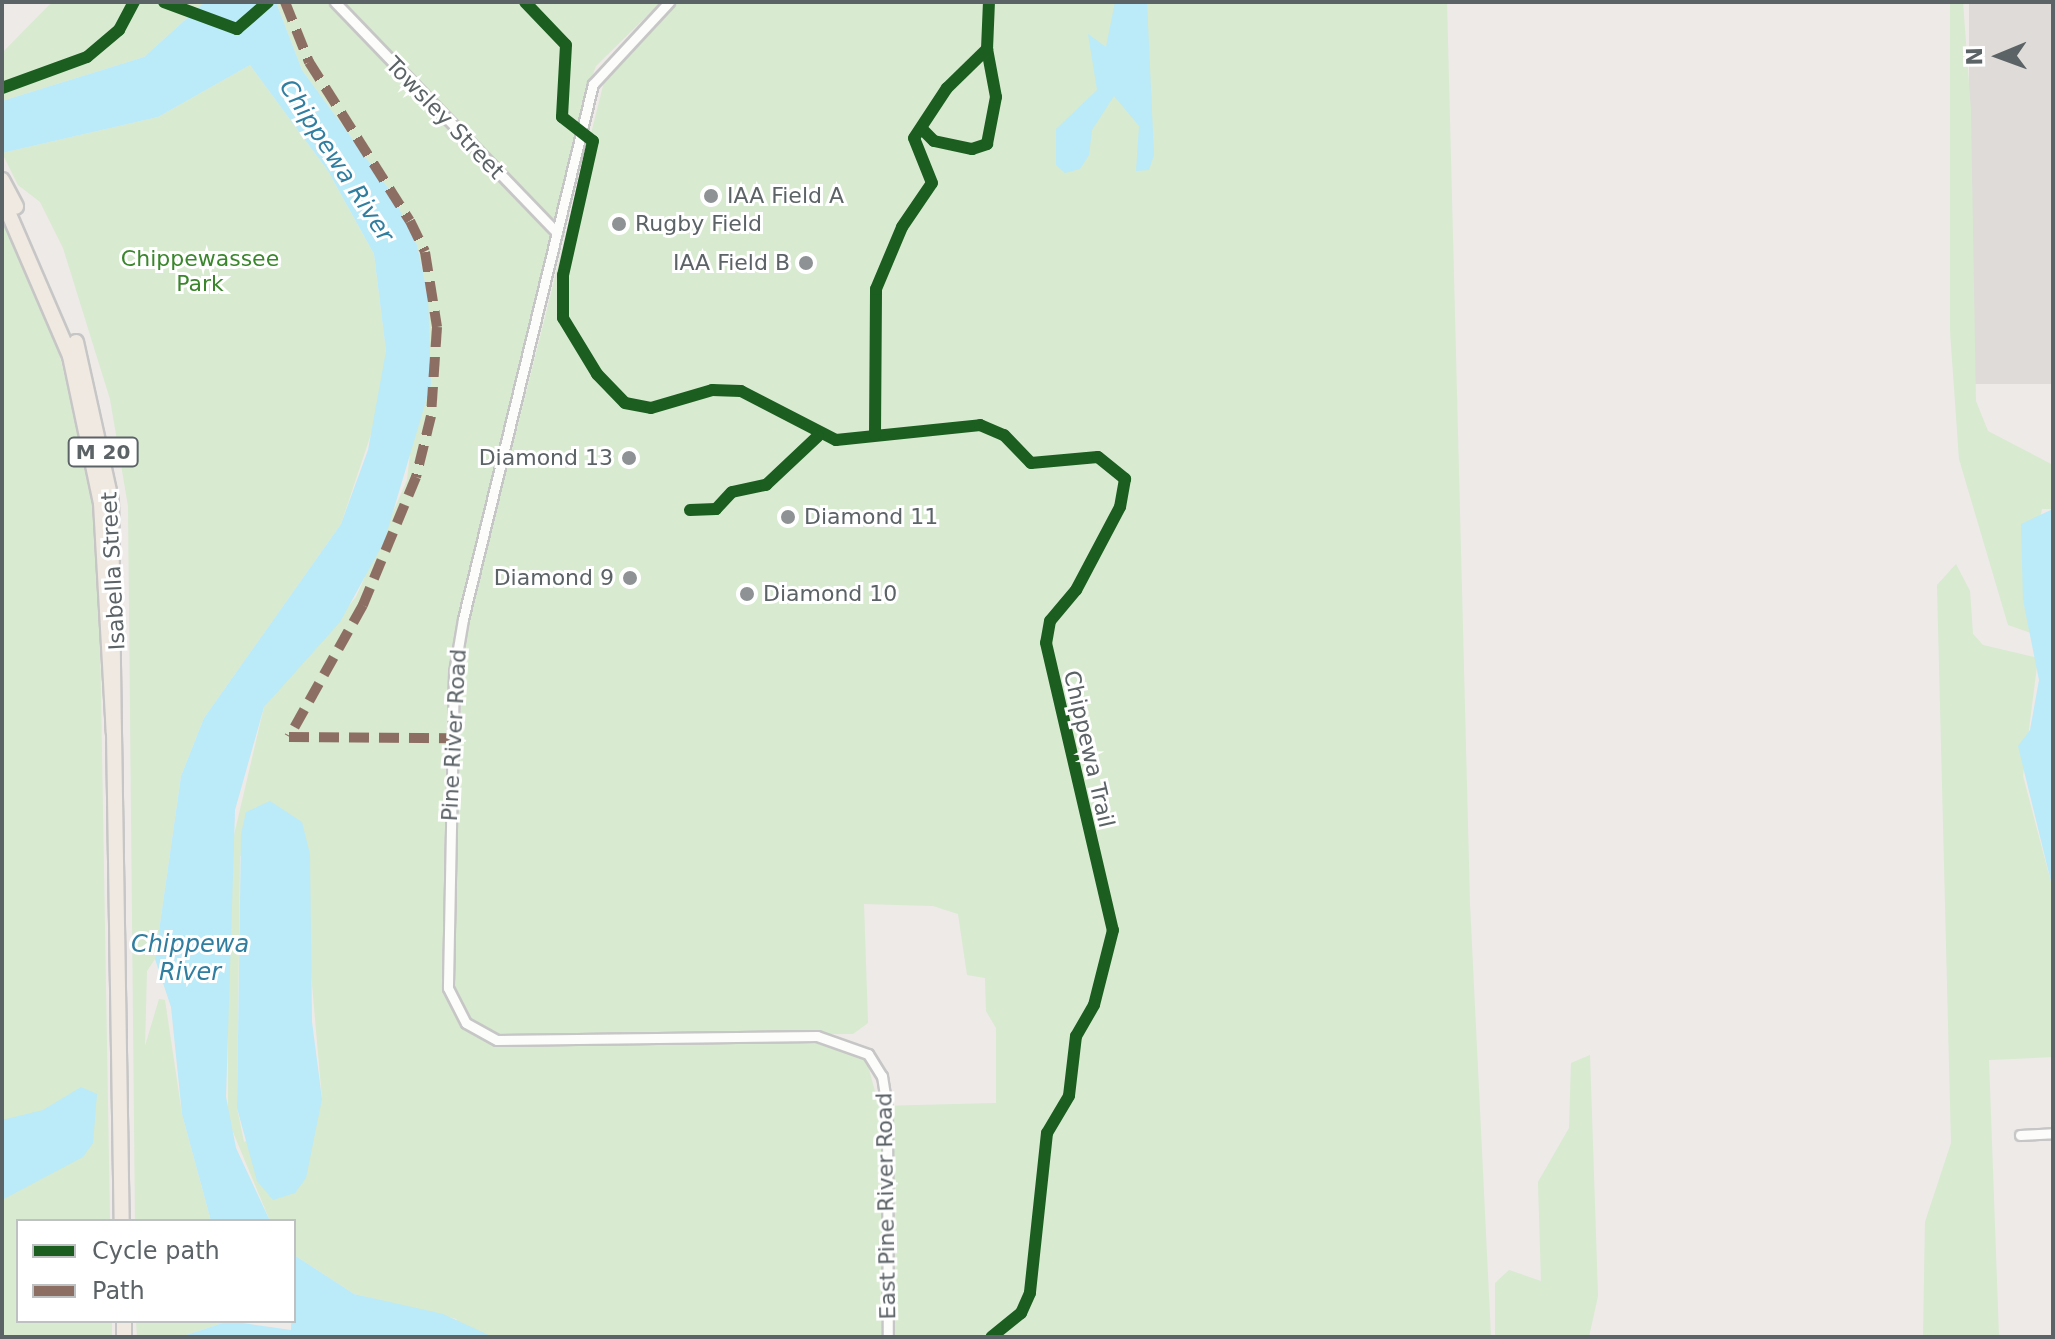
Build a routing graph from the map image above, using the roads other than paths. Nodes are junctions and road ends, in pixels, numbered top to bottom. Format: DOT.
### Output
graph roads {
  1 [pos="335,2"];
  2 [pos="669,2"];
  3 [pos="4,189"];
  4 [pos="557,233"];
  5 [pos="882,1076"];
  6 [pos="2053,1133"];
  7 [pos="2020,1135"];
  8 [pos="122,1219"];
  9 [pos="888,1337"];
  1 -- 4 [label="street, Towsley Street"];
  2 -- 4 [label="street, Pine River Road"];
  3 -- 8 [label="highway, Isabella Street / M 20"];
  4 -- 5 [label="street, Pine River Road"];
  5 -- 9 [label="street, East Pine River Road"];
  6 -- 7 [label="street"];
}
